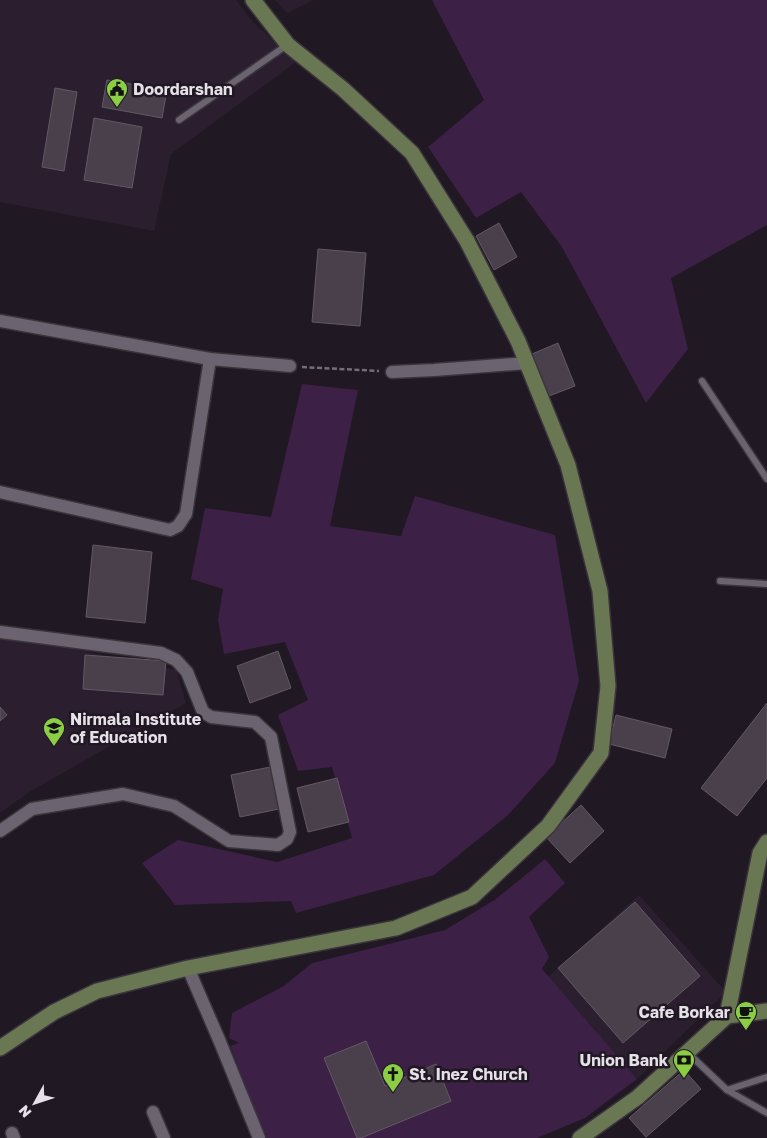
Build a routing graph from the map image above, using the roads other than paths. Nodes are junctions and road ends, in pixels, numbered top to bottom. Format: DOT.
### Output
graph roads {
  1 [pos="253,0"];
  2 [pos="288,45"];
  3 [pos="179,120"];
  4 [pos="0,321"];
  5 [pos="210,359"];
  6 [pos="527,363"];
  7 [pos="290,366"];
  8 [pos="392,372"];
  9 [pos="702,382"];
  10 [pos="767,480"];
  11 [pos="0,492"];
  12 [pos="720,580"];
  13 [pos="767,584"];
  14 [pos="0,632"];
  15 [pos="0,831"];
  16 [pos="767,842"];
  17 [pos="188,968"];
  18 [pos="767,1011"];
  19 [pos="727,1016"];
  20 [pos="0,1048"];
  21 [pos="687,1052"];
  22 [pos="767,1077"];
  23 [pos="727,1090"];
  24 [pos="152,1112"];
  25 [pos="767,1113"];
  26 [pos="164,1138"];
  27 [pos="259,1138"];
  28 [pos="580,1138"];
  1 -- 2 [label="main road"];
  2 -- 3 [label="lane"];
  2 -- 6 [label="main road"];
  4 -- 5 [label="street"];
  5 -- 7 [label="street"];
  5 -- 11 [label="street"];
  6 -- 8 [label="street"];
  6 -- 17 [label="main road"];
  9 -- 10 [label="lane"];
  12 -- 13 [label="lane"];
  14 -- 15 [label="street"];
  16 -- 19 [label="main road"];
  17 -- 20 [label="main road"];
  17 -- 27 [label="street"];
  18 -- 19 [label="main road"];
  19 -- 21 [label="main road"];
  21 -- 23 [label="lane"];
  21 -- 28 [label="main road"];
  22 -- 23 [label="lane"];
  23 -- 25 [label="lane"];
  24 -- 26 [label="street"];
}
